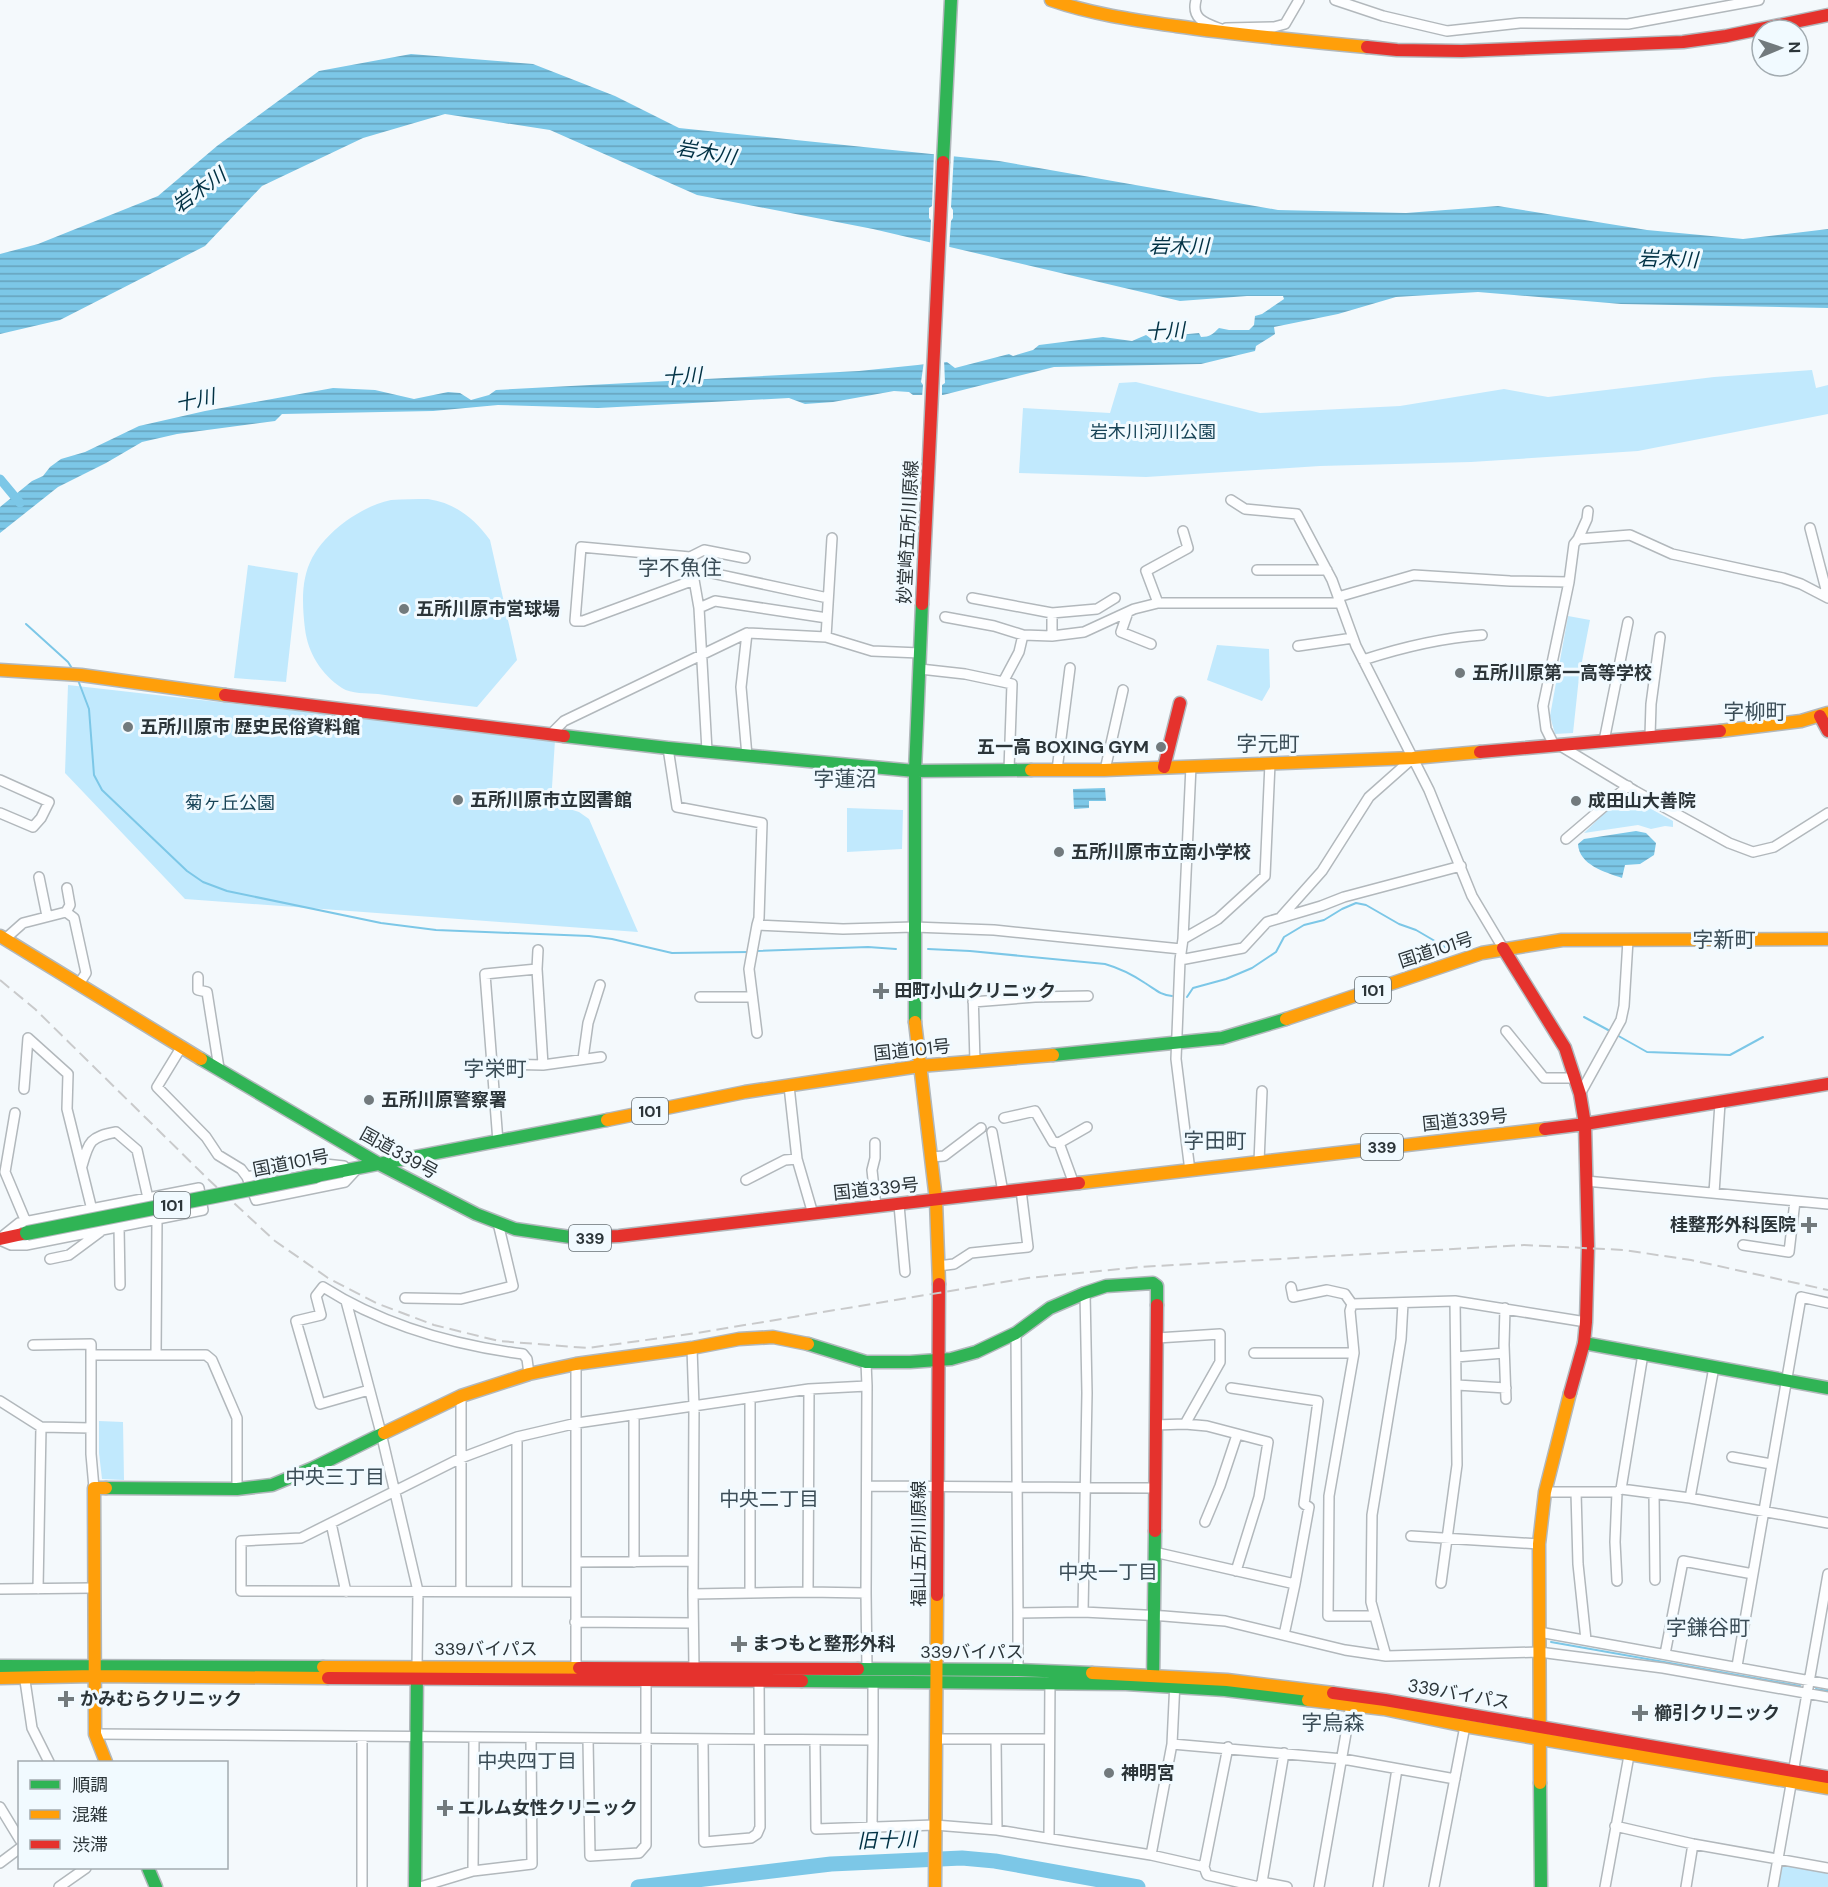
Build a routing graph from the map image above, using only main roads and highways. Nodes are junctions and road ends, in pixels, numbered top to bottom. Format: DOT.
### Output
graph roads {
  1 [pos="951,0"];
  2 [pos="1051,0"];
  3 [pos="1828,15"];
  4 [pos="1,674"];
  5 [pos="1180,703"];
  6 [pos="1824,715"];
  7 [pos="1828,731"];
  8 [pos="1164,767"];
  9 [pos="915,771"];
  10 [pos="3,937"];
  11 [pos="1828,939"];
  12 [pos="1503,948"];
  13 [pos="920,1066"];
  14 [pos="1828,1084"];
  15 [pos="1585,1124"];
  16 [pos="931,1157"];
  17 [pos="381,1165"];
  18 [pos="936,1200"];
  19 [pos="0,1239"];
  20 [pos="1584,1343"];
  21 [pos="939,1360"];
  22 [pos="1828,1388"];
  23 [pos="0,1666"];
  24 [pos="94,1670"];
  25 [pos="24,1672"];
  26 [pos="417,1674"];
  27 [pos="646,1674"];
  28 [pos="870,1676"];
  29 [pos="936,1676"];
  30 [pos="1050,1677"];
  31 [pos="0,1678"];
  32 [pos="1153,1681"];
  33 [pos="1175,1682"];
  34 [pos="1540,1731"];
  35 [pos="106,1761"];
  36 [pos="1793,1776"];
  37 [pos="1828,1777"];
  38 [pos="1828,1788"];
  39 [pos="148,1869"];
  40 [pos="156,1887"];
  41 [pos="415,1887"];
  42 [pos="935,1887"];
  43 [pos="1540,1887"];
  1 -- 9 [label="main road, 妙堂崎五所川原線"];
  2 -- 3 [label="main road"];
  4 -- 9 [label="main road"];
  5 -- 8 [label="main road"];
  6 -- 7 [label="main road"];
  6 -- 8 [label="main road"];
  8 -- 9 [label="main road"];
  9 -- 13 [label="main road, 妙堂崎五所川原線"];
  10 -- 17 [label="main road, 国道339号 / 339"];
  11 -- 12 [label="main road, 国道101号 / 101"];
  12 -- 13 [label="main road, 国道101号 / 101"];
  12 -- 15 [label="main road"];
  13 -- 16 [label="main road, 妙堂崎五所川原線"];
  13 -- 17 [label="main road, 国道101号 / 101"];
  14 -- 15 [label="main road, 国道339号 / 339"];
  15 -- 18 [label="main road, 国道339号 / 339"];
  15 -- 20 [label="main road"];
  16 -- 18 [label="main road, 福山五所川原線"];
  17 -- 18 [label="main road, 国道339号 / 339"];
  17 -- 19 [label="main road, 国道101号 / 101, bridge"];
  18 -- 21 [label="main road, 福山五所川原線"];
  20 -- 22 [label="main road"];
  20 -- 34 [label="main road"];
  21 -- 24 [label="main road"];
  21 -- 29 [label="main road, 福山五所川原線"];
  21 -- 32 [label="main road"];
  23 -- 25 [label="main road, 339バイパス"];
  24 -- 25 [label="main road, 339バイパス"];
  24 -- 26 [label="main road, 339バイパス"];
  24 -- 35 [label="main road"];
  25 -- 31 [label="main road"];
  26 -- 27 [label="main road, 339バイパス"];
  26 -- 41 [label="main road"];
  27 -- 28 [label="main road"];
  27 -- 28 [label="main road, 339バイパス"];
  28 -- 29 [label="main road, 339バイパス"];
  29 -- 30 [label="main road"];
  29 -- 30 [label="main road, 339バイパス"];
  29 -- 42 [label="main road, 福山五所川原線"];
  30 -- 32 [label="main road, 339バイパス"];
  32 -- 33 [label="main road, 339バイパス"];
  33 -- 34 [label="main road"];
  33 -- 34 [label="main road, 339バイパス"];
  34 -- 36 [label="main road, 339バイパス"];
  34 -- 43 [label="main road"];
  36 -- 37 [label="main road, 339バイパス"];
  36 -- 38 [label="main road"];
  39 -- 40 [label="main road"];
}
